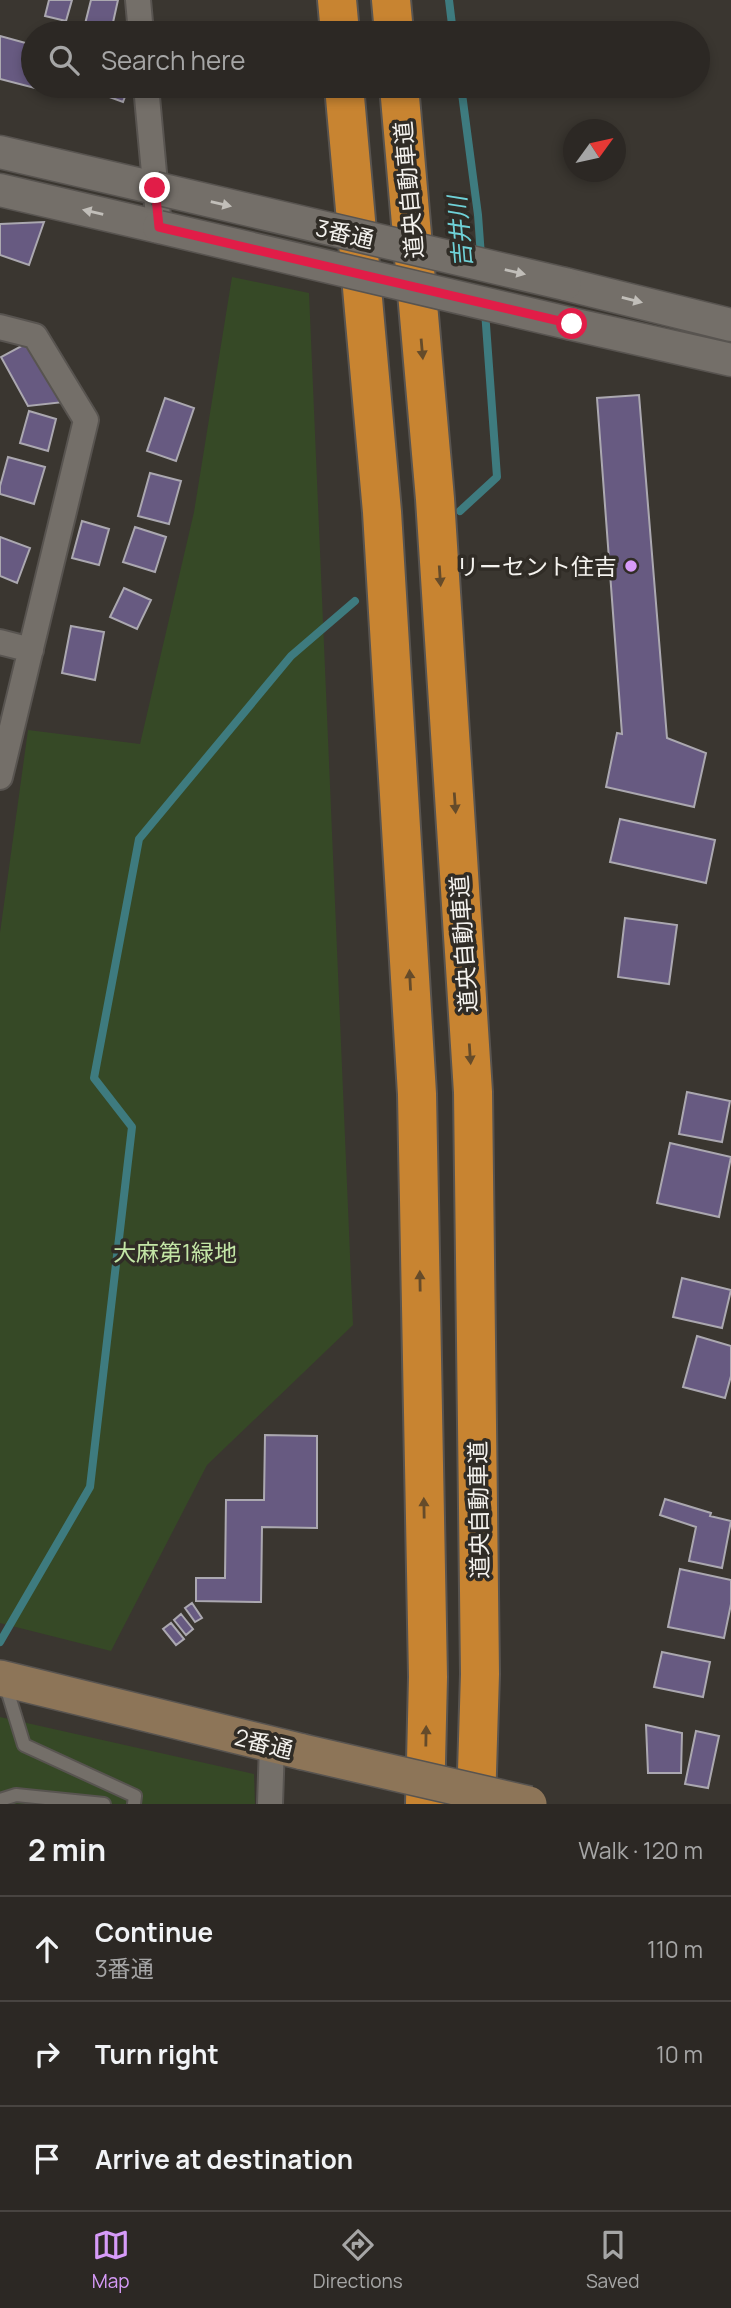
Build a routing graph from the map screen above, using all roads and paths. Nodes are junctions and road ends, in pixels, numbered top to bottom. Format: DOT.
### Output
graph roads {
  1 [pos="138,0"];
  2 [pos="337,0"];
  3 [pos="391,0"];
  4 [pos="140,21"];
  5 [pos="339,21"];
  6 [pos="393,21"];
  7 [pos="147,98"];
  8 [pos="345,98"];
  9 [pos="400,98"];
  10 [pos="0,152"];
  11 [pos="155,188"];
  12 [pos="0,190"];
  13 [pos="159,227"];
  14 [pos="731,325"];
  15 [pos="0,327"];
  16 [pos="731,360"];
  17 [pos="0,642"];
  18 [pos="31,650"];
  19 [pos="0,777"];
  20 [pos="2,1679"];
  21 [pos="288,1748"];
  22 [pos="0,1800"];
  23 [pos="104,1804"];
  24 [pos="134,1804"];
  25 [pos="270,1804"];
  26 [pos="425,1804"];
  27 [pos="476,1804"];
  28 [pos="529,1804"];
  1 -- 4 [label="street"];
  2 -- 5 [label="highway"];
  3 -- 6 [label="highway"];
  7 -- 11 [label="street"];
  26 -- 8 [label="highway, one-way"];
  9 -- 27 [label="highway, 道央自動車道, one-way"];
  10 -- 11 [label="street, 3番通"];
  11 -- 13 [label="street"];
  11 -- 14 [label="street, 3番通, one-way, bridge"];
  13 -- 12 [label="street, 3番通, one-way"];
  13 -- 16 [label="street, 3番通, bridge"];
  15 -- 18 [label="street"];
  17 -- 18 [label="street"];
  18 -- 19 [label="street"];
  20 -- 21 [label="main road, 2番通"];
  20 -- 24 [label="lane"];
  21 -- 25 [label="street"];
  21 -- 28 [label="main road, 2番通, bridge"];
  22 -- 23 [label="lane"];
}
